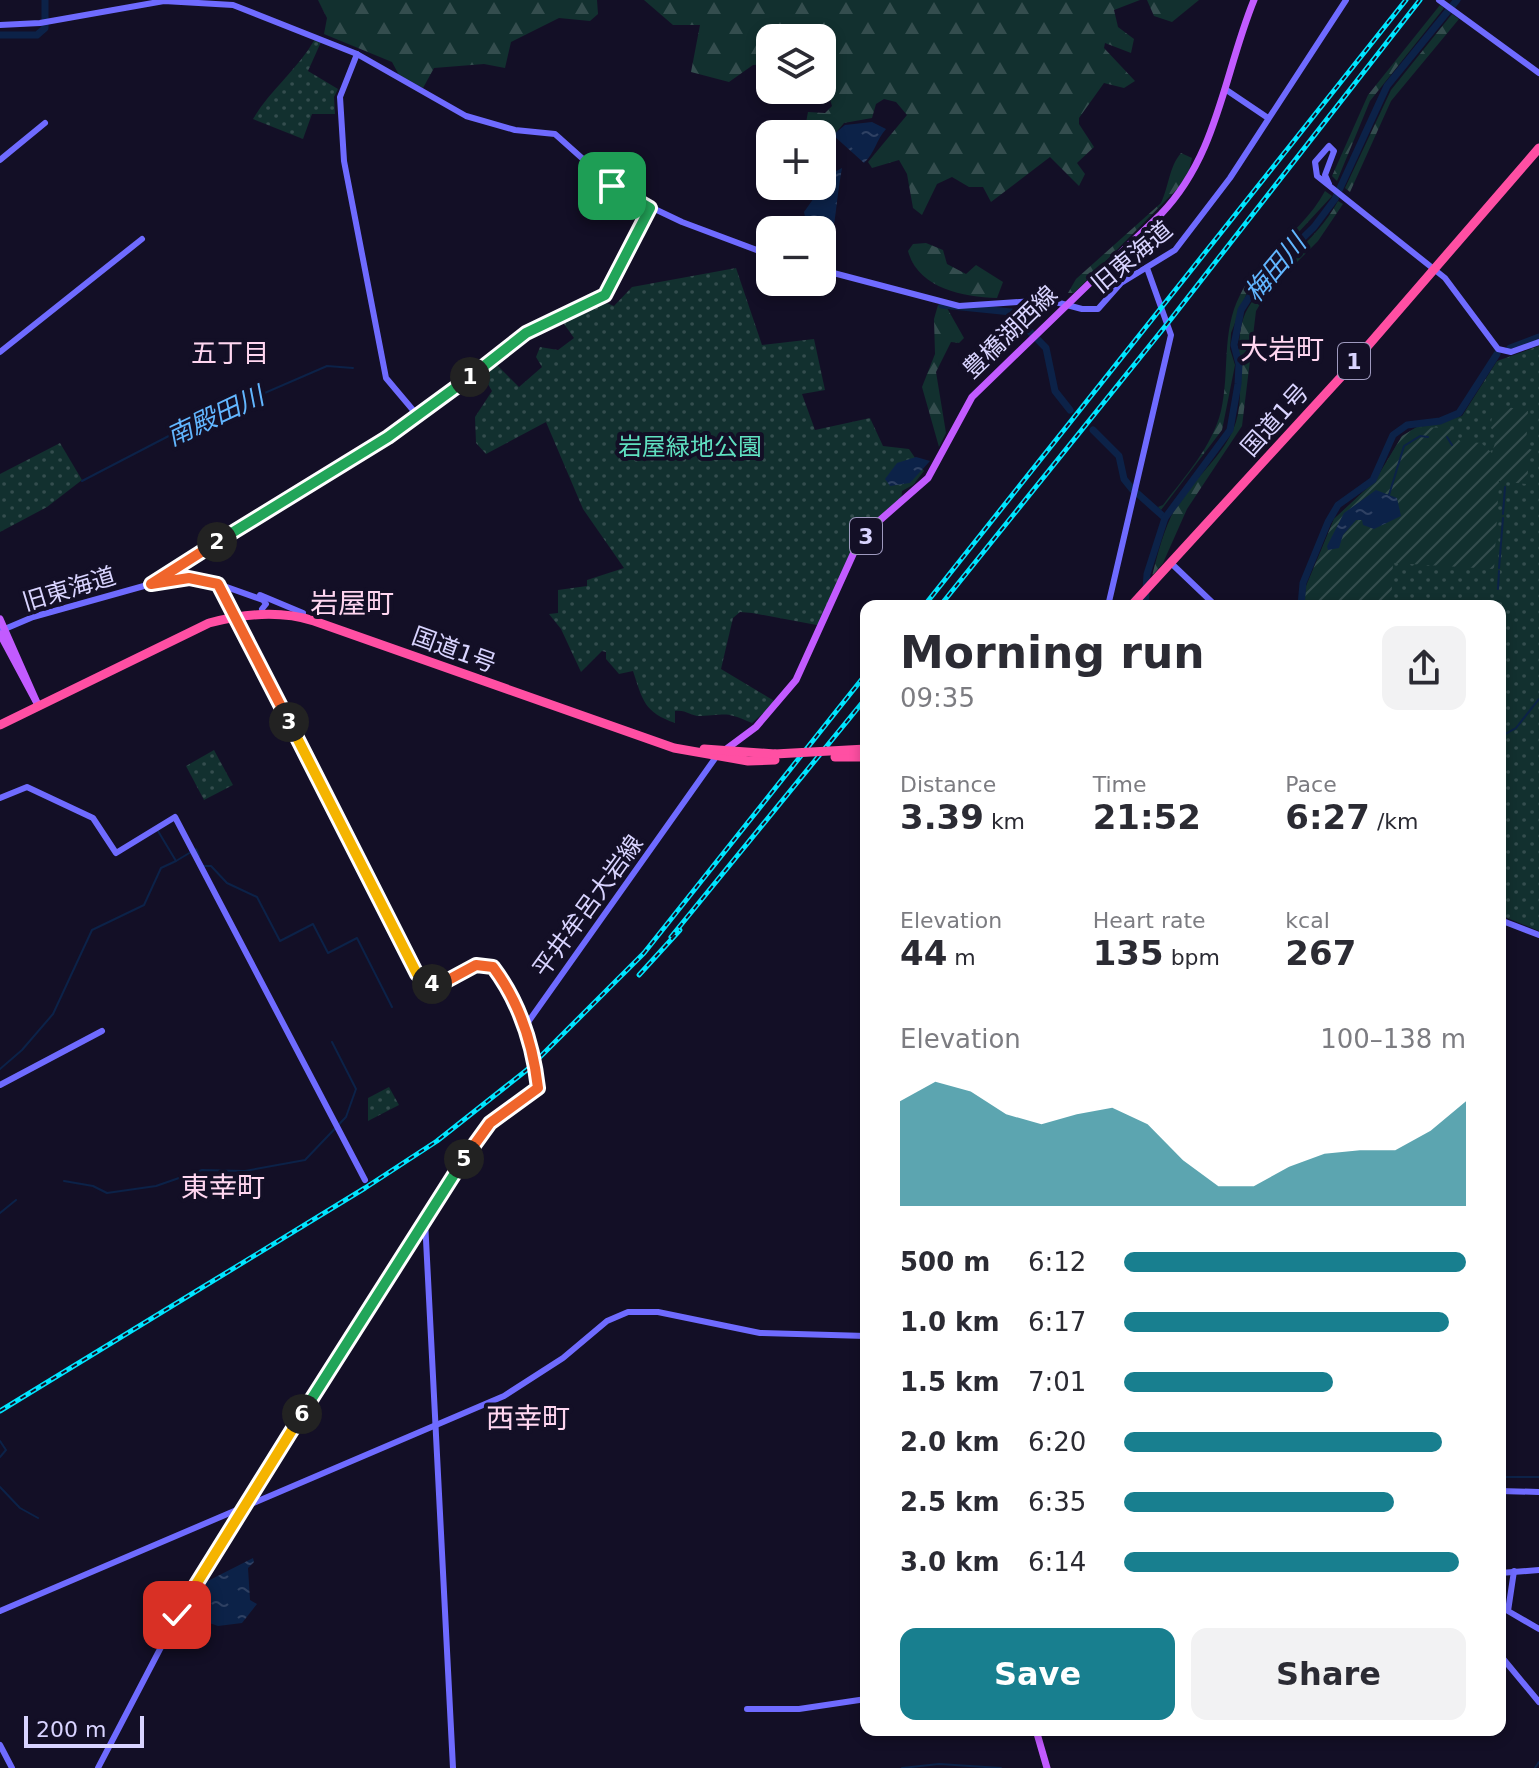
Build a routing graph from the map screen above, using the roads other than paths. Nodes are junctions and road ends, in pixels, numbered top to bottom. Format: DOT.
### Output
graph roads {
  1 [pos="1254,0"];
  2 [pos="1346,0"];
  3 [pos="1441,2"];
  4 [pos="0,25"];
  5 [pos="357,54"];
  6 [pos="1539,73"];
  7 [pos="1225,89"];
  8 [pos="1268,118"];
  9 [pos="45,123"];
  10 [pos="1539,148"];
  11 [pos="1539,156"];
  12 [pos="0,160"];
  13 [pos="1315,173"];
  14 [pos="1326,174"];
  15 [pos="1329,184"];
  16 [pos="650,208"];
  17 [pos="142,239"];
  18 [pos="756,250"];
  19 [pos="1147,268"];
  20 [pos="1437,271"];
  21 [pos="836,274"];
  22 [pos="1068,304"];
  23 [pos="1539,342"];
  24 [pos="0,352"];
  25 [pos="418,416"];
  26 [pos="1170,570"];
  27 [pos="151,584"];
  28 [pos="218,584"];
  29 [pos="1109,600"];
  30 [pos="1139,600"];
  31 [pos="1208,600"];
  32 [pos="262,609"];
  33 [pos="303,613"];
  34 [pos="232,615"];
  35 [pos="0,619"];
  36 [pos="2,631"];
  37 [pos="37,702"];
  38 [pos="0,722"];
  39 [pos="860,750"];
  40 [pos="720,754"];
  41 [pos="775,757"];
  42 [pos="860,757"];
  43 [pos="0,798"];
  44 [pos="1506,922"];
  45 [pos="1539,935"];
  46 [pos="526,1025"];
  47 [pos="102,1031"];
  48 [pos="0,1085"];
  49 [pos="365,1180"];
  50 [pos="425,1220"];
  51 [pos="860,1336"];
  52 [pos="435,1429"];
  53 [pos="1506,1491"];
  54 [pos="1539,1492"];
  55 [pos="247,1504"];
  56 [pos="1539,1570"];
  57 [pos="1506,1571"];
  58 [pos="1506,1584"];
  59 [pos="0,1611"];
  60 [pos="1539,1629"];
  61 [pos="1506,1662"];
  62 [pos="860,1700"];
  63 [pos="1539,1702"];
  64 [pos="747,1709"];
  65 [pos="1038,1736"];
  66 [pos="0,1745"];
  67 [pos="12,1768"];
  68 [pos="98,1768"];
  69 [pos="453,1768"];
  70 [pos="1047,1768"];
  1 -- 7 [label="main road, 豊橋湖西線 / 3"];
  2 -- 8 [label="street, 旧東海道"];
  3 -- 6 [label="street"];
  4 -- 5 [label="street"];
  5 -- 16 [label="street"];
  5 -- 25 [label="street"];
  7 -- 8 [label="street"];
  7 -- 22 [label="main road, 豊橋湖西線 / 3"];
  8 -- 19 [label="street, 旧東海道"];
  9 -- 12 [label="street"];
  10 -- 20 [label="highway, 国道1号 / 1"];
  11 -- 20 [label="highway, 国道1号 / 1"];
  13 -- 14 [label="street"];
  13 -- 14 [label="street"];
  13 -- 15 [label="street"];
  14 -- 15 [label="street"];
  15 -- 20 [label="street"];
  16 -- 18 [label="street"];
  16 -- 25 [label="street, 旧東海道"];
  17 -- 24 [label="street"];
  19 -- 22 [label="street, 旧東海道"];
  19 -- 29 [label="street"];
  20 -- 23 [label="street"];
  20 -- 26 [label="highway, 国道1号 / 1"];
  21 -- 22 [label="street, 旧東海道"];
  22 -- 40 [label="main road, 豊橋湖西線 / 3"];
  25 -- 27 [label="street, 旧東海道"];
  26 -- 30 [label="highway, 国道1号 / 1"];
  26 -- 31 [label="street"];
  27 -- 28 [label="street"];
  27 -- 36 [label="street, 旧東海道"];
  28 -- 32 [label="street"];
  28 -- 33 [label="street"];
  28 -- 34 [label="street"];
  32 -- 33 [label="highway, 国道1号"];
  32 -- 34 [label="highway, 国道1号"];
  33 -- 40 [label="highway, 国道1号"];
  34 -- 37 [label="highway, 国道1号"];
  34 -- 40 [label="highway, 国道1号"];
  34 -- 46 [label="street"];
  35 -- 36 [label="main road"];
  36 -- 37 [label="main road"];
  37 -- 38 [label="highway, 国道1号"];
  39 -- 41 [label="highway, 国道1号, bridge"];
  40 -- 41 [label="highway, 国道1号"];
  40 -- 46 [label="street, 平井牟呂大岩線"];
  41 -- 42 [label="highway, 国道1号"];
  43 -- 49 [label="street"];
  44 -- 45 [label="street"];
  46 -- 50 [label="street, bridge"];
  47 -- 48 [label="street"];
  50 -- 52 [label="street"];
  50 -- 55 [label="street"];
  51 -- 52 [label="street"];
  52 -- 55 [label="street"];
  52 -- 69 [label="street"];
  53 -- 54 [label="street"];
  55 -- 59 [label="street"];
  55 -- 68 [label="street"];
  56 -- 57 [label="street"];
  58 -- 60 [label="street"];
  61 -- 63 [label="street"];
  62 -- 64 [label="street"];
  65 -- 70 [label="main road"];
  66 -- 67 [label="street"];
}
